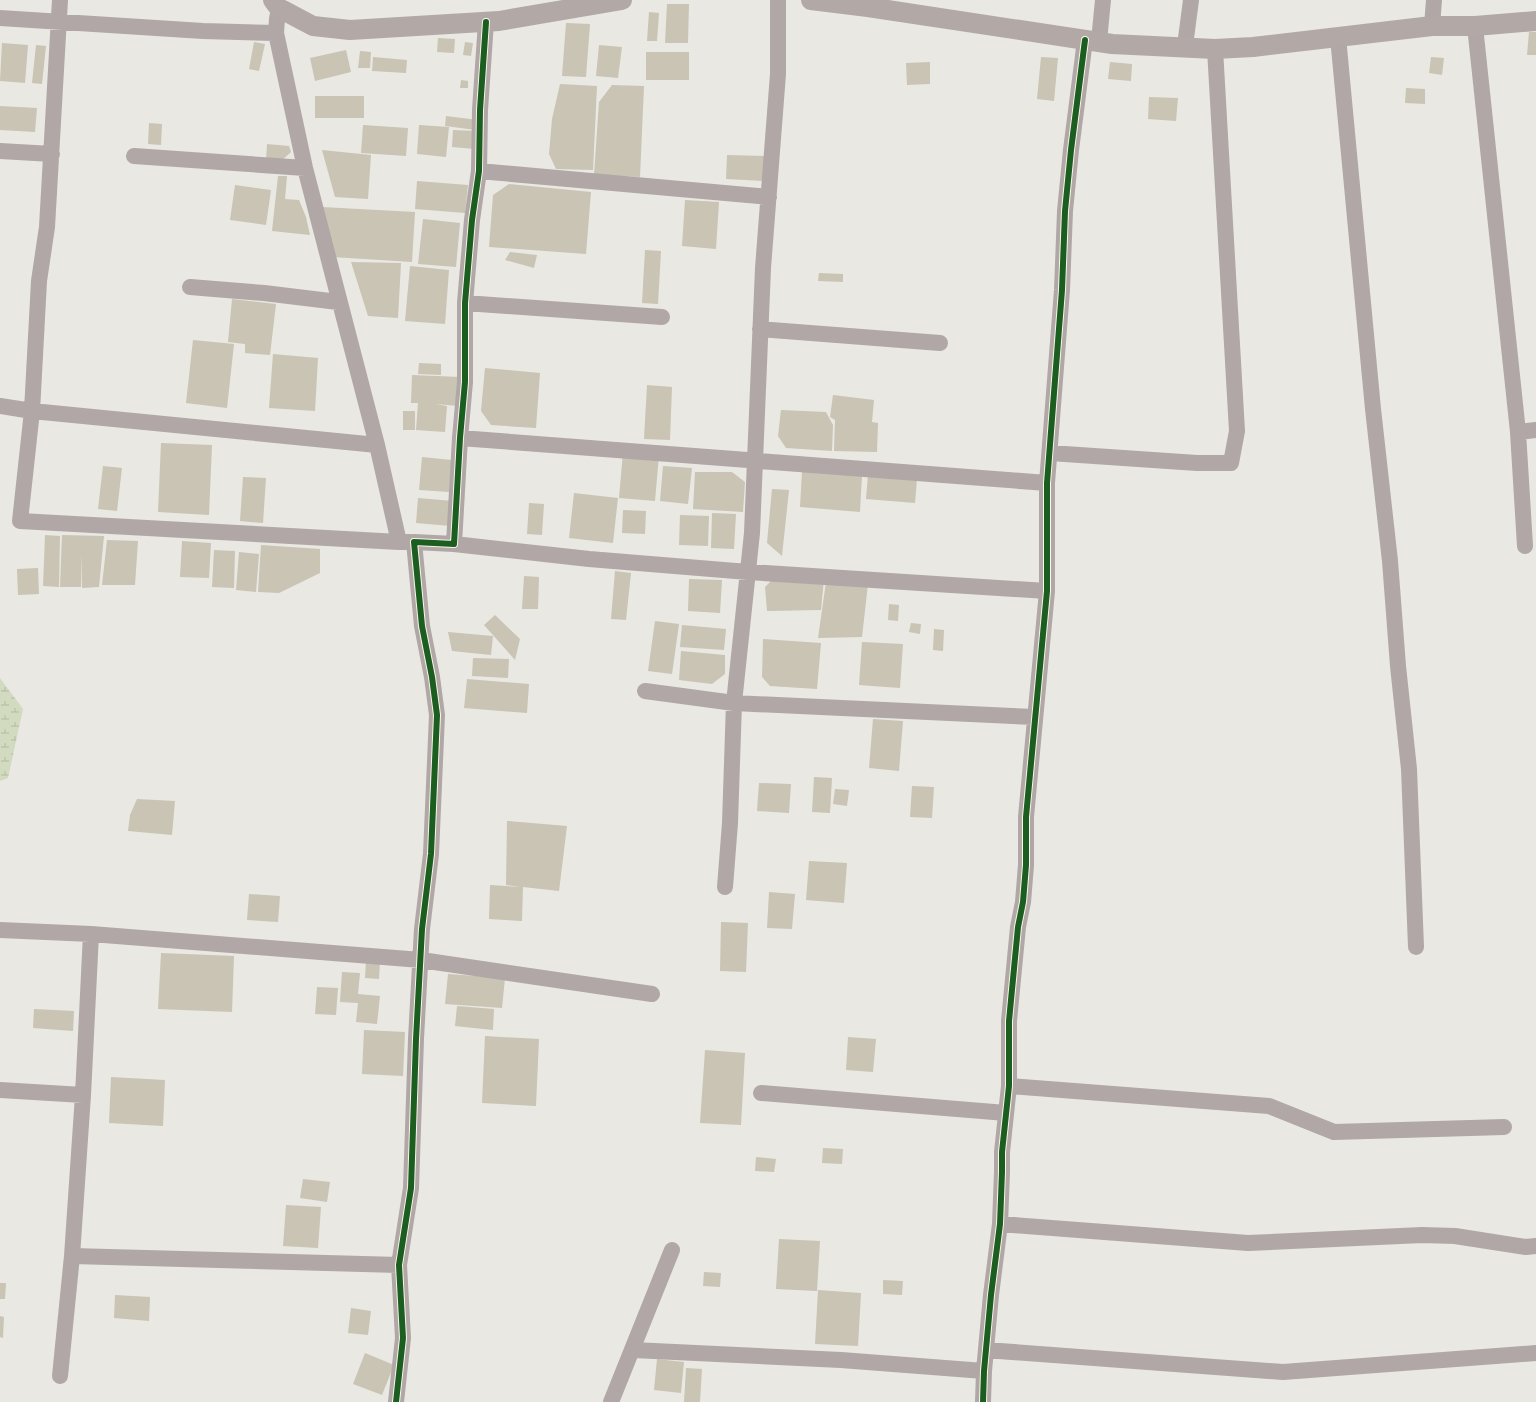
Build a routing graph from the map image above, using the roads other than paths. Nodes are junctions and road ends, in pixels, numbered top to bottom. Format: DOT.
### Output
graph roads {
  1 [pos="60,0"];
  2 [pos="622,0"];
  3 [pos="778,0"];
  4 [pos="811,0"];
  5 [pos="1103,0"];
  6 [pos="1191,0"];
  7 [pos="1434,0"];
  8 [pos="276,4"];
  9 [pos="867,4"];
  10 [pos="0,18"];
  11 [pos="1536,21"];
  12 [pos="59,22"];
  13 [pos="486,22"];
  14 [pos="1432,26"];
  15 [pos="1475,26"];
  16 [pos="276,33"];
  17 [pos="1338,37"];
  18 [pos="1092,40"];
  19 [pos="1185,46"];
  20 [pos="1215,49"];
  21 [pos="0,151"];
  22 [pos="52,154"];
  23 [pos="134,156"];
  24 [pos="305,168"];
  25 [pos="479,171"];
  26 [pos="769,197"];
  27 [pos="190,286"];
  28 [pos="338,302"];
  29 [pos="466,303"];
  30 [pos="662,317"];
  31 [pos="760,329"];
  32 [pos="940,343"];
  33 [pos="0,406"];
  34 [pos="32,411"];
  35 [pos="1536,430"];
  36 [pos="1518,432"];
  37 [pos="460,438"];
  38 [pos="377,445"];
  39 [pos="1050,453"];
  40 [pos="755,461"];
  41 [pos="1047,483"];
  42 [pos="406,542"];
  43 [pos="454,544"];
  44 [pos="1525,546"];
  45 [pos="748,572"];
  46 [pos="1047,591"];
  47 [pos="645,691"];
  48 [pos="734,703"];
  49 [pos="1034,717"];
  50 [pos="725,887"];
  51 [pos="0,930"];
  52 [pos="91,934"];
  53 [pos="1416,947"];
  54 [pos="421,960"];
  55 [pos="652,994"];
  56 [pos="1009,1086"];
  57 [pos="0,1090"];
  58 [pos="761,1093"];
  59 [pos="83,1095"];
  60 [pos="1006,1113"];
  61 [pos="1504,1127"];
  62 [pos="1000,1224"];
  63 [pos="1536,1246"];
  64 [pos="672,1250"];
  65 [pos="72,1256"];
  66 [pos="399,1265"];
  67 [pos="633,1350"];
  68 [pos="986,1350"];
  69 [pos="1536,1354"];
  70 [pos="984,1370"];
  71 [pos="60,1376"];
  72 [pos="396,1402"];
  73 [pos="611,1402"];
  74 [pos="983,1402"];
  1 -- 12 [label="street"];
  2 -- 13 [label="main road"];
  3 -- 26 [label="street"];
  4 -- 9 [label="main road"];
  5 -- 18 [label="street"];
  6 -- 19 [label="street"];
  7 -- 14 [label="street"];
  8 -- 13 [label="main road"];
  8 -- 16 [label="street"];
  9 -- 18 [label="main road"];
  10 -- 12 [label="street"];
  11 -- 15 [label="main road"];
  12 -- 16 [label="street"];
  12 -- 22 [label="street"];
  13 -- 25 [label="street"];
  14 -- 15 [label="main road"];
  14 -- 17 [label="main road"];
  15 -- 36 [label="street"];
  16 -- 24 [label="street"];
  17 -- 20 [label="main road"];
  17 -- 53 [label="street"];
  18 -- 19 [label="main road"];
  18 -- 39 [label="street"];
  19 -- 20 [label="main road"];
  20 -- 39 [label="street"];
  21 -- 22 [label="street"];
  22 -- 34 [label="street"];
  23 -- 24 [label="street"];
  24 -- 28 [label="street"];
  25 -- 26 [label="street"];
  25 -- 29 [label="street"];
  26 -- 31 [label="street"];
  27 -- 28 [label="street"];
  28 -- 38 [label="street"];
  29 -- 30 [label="street"];
  29 -- 37 [label="street"];
  31 -- 32 [label="street"];
  31 -- 40 [label="street"];
  33 -- 34 [label="street"];
  34 -- 38 [label="street"];
  34 -- 42 [label="street"];
  35 -- 36 [label="street"];
  36 -- 44 [label="street"];
  37 -- 40 [label="street"];
  37 -- 43 [label="street"];
  38 -- 42 [label="street"];
  39 -- 41 [label="street"];
  40 -- 41 [label="street"];
  40 -- 45 [label="street"];
  41 -- 46 [label="street"];
  42 -- 43 [label="street"];
  42 -- 54 [label="street"];
  43 -- 45 [label="street"];
  45 -- 46 [label="street"];
  45 -- 48 [label="street"];
  46 -- 49 [label="street"];
  47 -- 48 [label="street"];
  48 -- 49 [label="street"];
  48 -- 50 [label="street"];
  49 -- 56 [label="street"];
  51 -- 52 [label="street"];
  52 -- 54 [label="street"];
  52 -- 59 [label="street"];
  54 -- 55 [label="street"];
  54 -- 66 [label="street"];
  56 -- 60 [label="street"];
  56 -- 61 [label="street"];
  57 -- 59 [label="street"];
  58 -- 60 [label="street"];
  59 -- 65 [label="street"];
  60 -- 62 [label="street"];
  62 -- 63 [label="street"];
  62 -- 68 [label="street"];
  64 -- 67 [label="street"];
  65 -- 66 [label="street"];
  65 -- 71 [label="street"];
  66 -- 72 [label="street"];
  67 -- 70 [label="street"];
  67 -- 73 [label="street"];
  68 -- 69 [label="street"];
  68 -- 70 [label="street"];
  70 -- 74 [label="street"];
}
